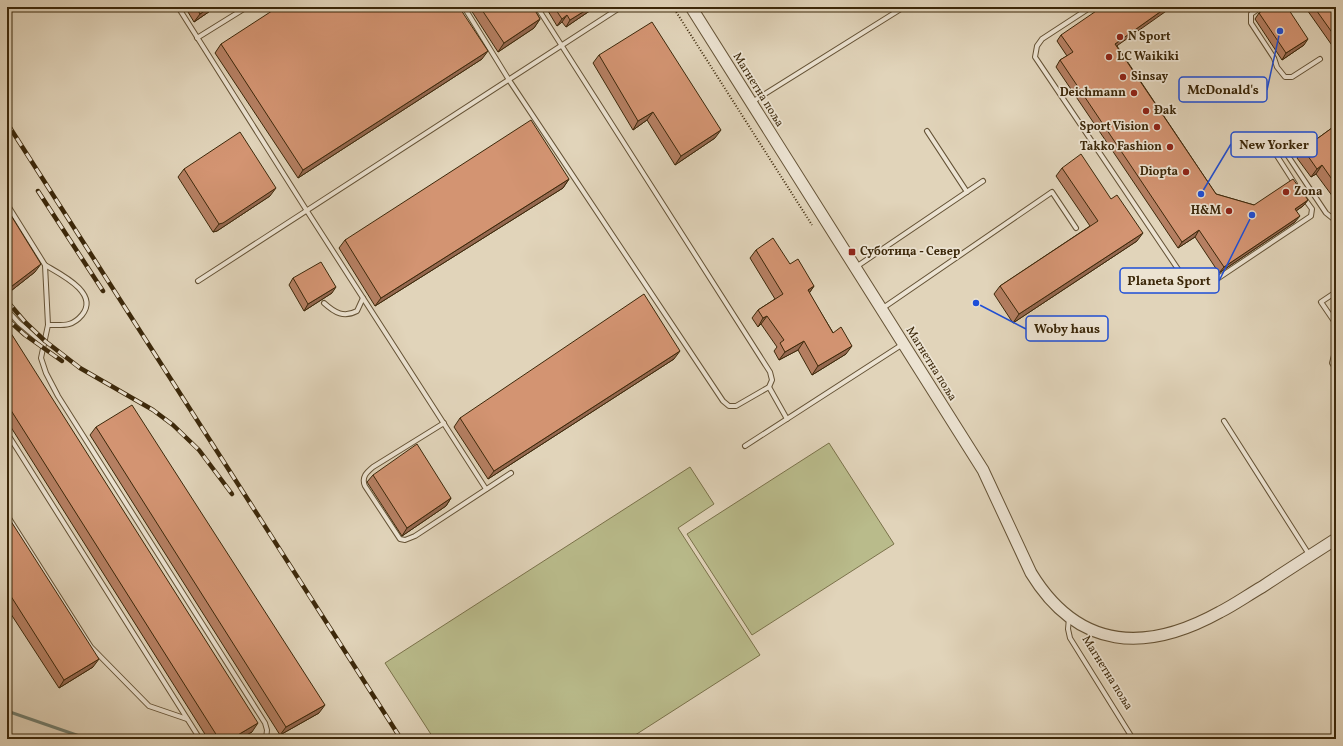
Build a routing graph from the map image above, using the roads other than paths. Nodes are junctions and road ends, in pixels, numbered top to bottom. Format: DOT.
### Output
graph roads {
  1 [pos="178,7"];
  2 [pos="247,7"];
  3 [pos="464,7"];
  4 [pos="537,7"];
  5 [pos="621,7"];
  6 [pos="691,7"];
  7 [pos="904,7"];
  8 [pos="1091,7"];
  9 [pos="1262,7"];
  10 [pos="198,38"];
  11 [pos="562,46"];
  12 [pos="1320,59"];
  13 [pos="509,80"];
  14 [pos="752,102"];
  15 [pos="926,131"];
  16 [pos="1272,148"];
  17 [pos="1286,153"];
  18 [pos="983,181"];
  19 [pos="1296,186"];
  20 [pos="1300,191"];
  21 [pos="968,192"];
  22 [pos="7,204"];
  23 [pos="307,211"];
  24 [pos="1336,221"];
  25 [pos="1076,228"];
  26 [pos="45,265"];
  27 [pos="855,268"];
  28 [pos="198,281"];
  29 [pos="1336,292"];
  30 [pos="363,298"];
  31 [pos="324,303"];
  32 [pos="7,310"];
  33 [pos="881,310"];
  34 [pos="1336,324"];
  35 [pos="48,325"];
  36 [pos="44,344"];
  37 [pos="903,344"];
  38 [pos="1336,348"];
  39 [pos="1336,369"];
  40 [pos="768,387"];
  41 [pos="787,419"];
  42 [pos="1224,421"];
  43 [pos="444,423"];
  44 [pos="7,433"];
  45 [pos="745,446"];
  46 [pos="511,473"];
  47 [pos="486,489"];
  48 [pos="7,515"];
  49 [pos="1336,539"];
  50 [pos="1310,556"];
  51 [pos="1069,618"];
  52 [pos="188,719"];
  53 [pos="200,739"];
  54 [pos="266,739"];
  55 [pos="1133,739"];
  1 -- 10 [label="lane"];
  2 -- 10 [label="lane"];
  3 -- 13 [label="lane"];
  4 -- 11 [label="lane"];
  5 -- 11 [label="lane"];
  6 -- 14 [label="street, Магнетна поља"];
  7 -- 14 [label="lane"];
  8 -- 20 [label="lane"];
  9 -- 12 [label="lane"];
  10 -- 23 [label="lane"];
  11 -- 13 [label="lane"];
  11 -- 40 [label="lane"];
  13 -- 23 [label="lane"];
  13 -- 40 [label="lane"];
  14 -- 27 [label="street, Магнетна поља"];
  15 -- 21 [label="lane"];
  16 -- 19 [label="lane"];
  17 -- 24 [label="lane"];
  18 -- 21 [label="lane"];
  21 -- 27 [label="lane"];
  22 -- 26 [label="lane"];
  23 -- 28 [label="lane"];
  23 -- 30 [label="lane"];
  25 -- 33 [label="lane"];
  26 -- 35 [label="lane"];
  26 -- 35 [label="lane"];
  27 -- 33 [label="street, Магнетна поља"];
  29 -- 34 [label="lane"];
  30 -- 31 [label="lane"];
  30 -- 43 [label="lane"];
  32 -- 36 [label="lane"];
  33 -- 37 [label="street, Магнетна поља"];
  35 -- 36 [label="lane"];
  36 -- 54 [label="lane"];
  37 -- 41 [label="lane"];
  37 -- 51 [label="street, Магнетна поља"];
  38 -- 39 [label="lane"];
  40 -- 41 [label="lane"];
  41 -- 45 [label="lane"];
  42 -- 50 [label="lane"];
  43 -- 47 [label="lane"];
  43 -- 47 [label="lane"];
  44 -- 52 [label="lane"];
  46 -- 47 [label="lane"];
  48 -- 52 [label="lane"];
  49 -- 50 [label="street"];
  50 -- 51 [label="street"];
  51 -- 55 [label="lane, Магнетна поља"];
  52 -- 53 [label="lane"];
}
